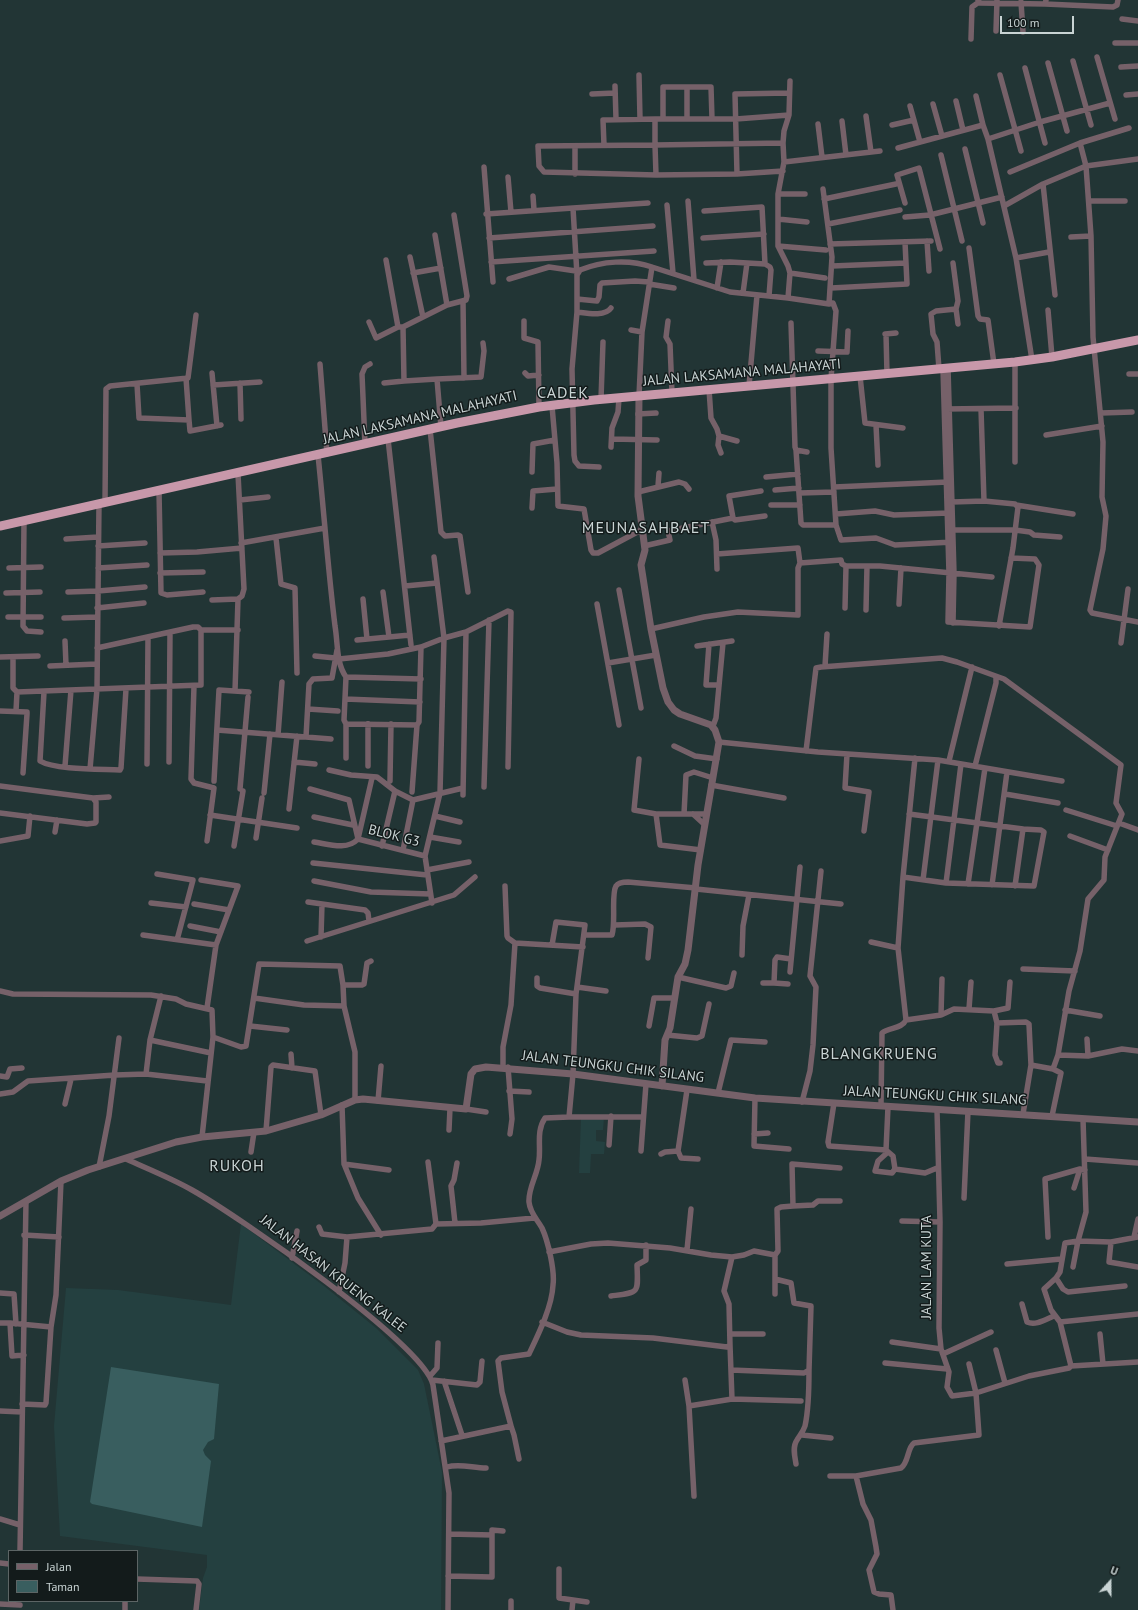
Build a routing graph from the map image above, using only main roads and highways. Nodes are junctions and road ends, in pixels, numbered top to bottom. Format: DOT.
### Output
graph roads {
  1 [pos="1138,340"];
  2 [pos="0,526"];
  1 -- 2 [label="highway, JALAN LAKSAMANA MALAHAYATI"];
}
